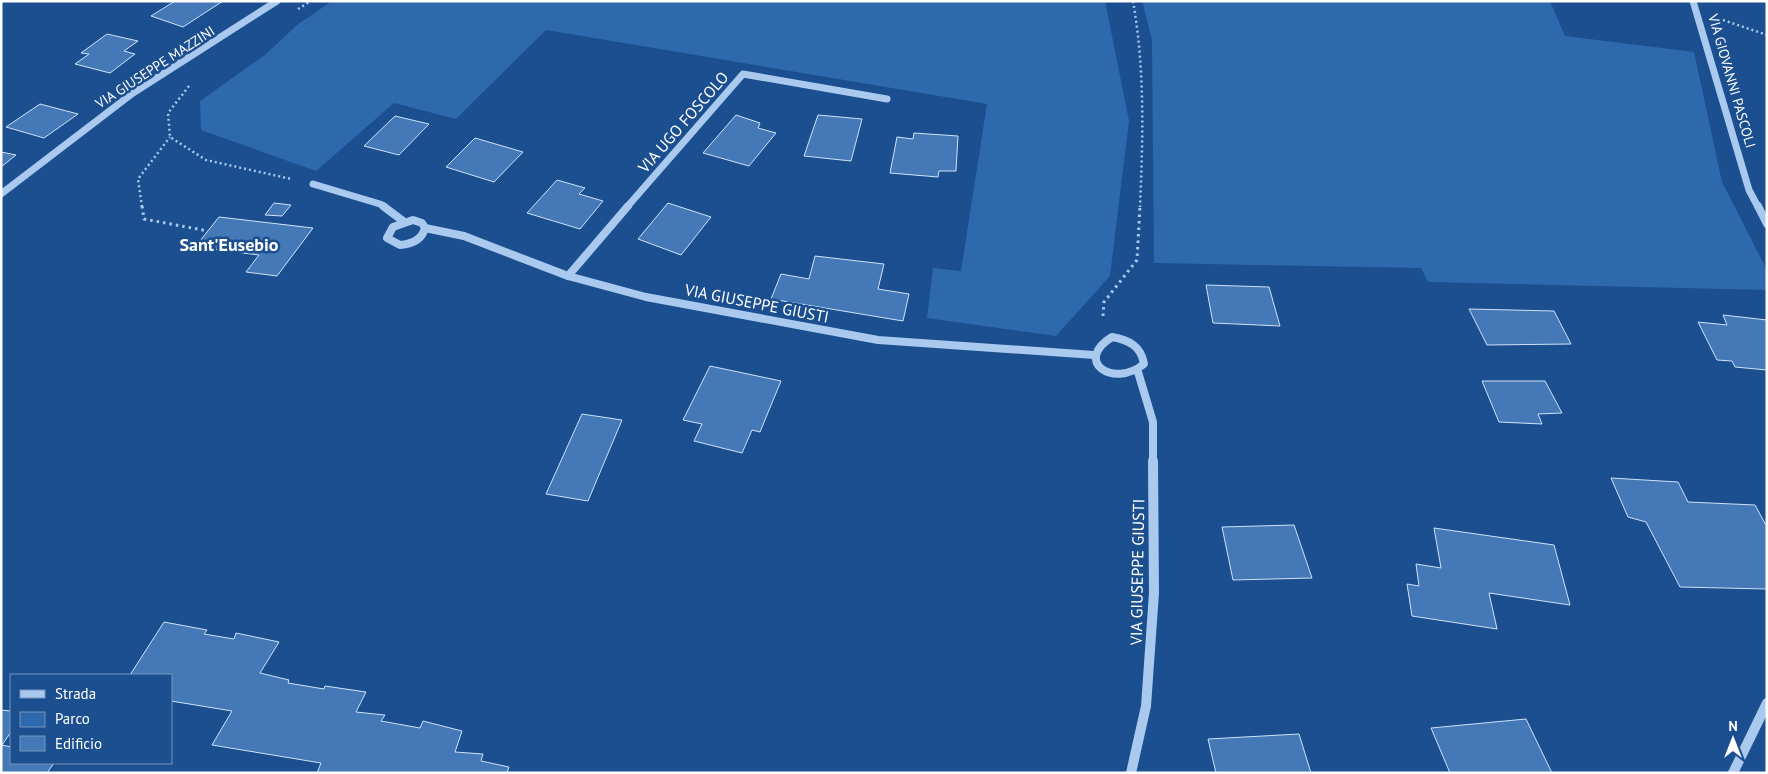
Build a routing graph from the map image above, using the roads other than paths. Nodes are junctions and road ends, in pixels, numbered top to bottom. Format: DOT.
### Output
graph roads {
  1 [pos="276,1"];
  2 [pos="1693,1"];
  3 [pos="887,99"];
  4 [pos="313,184"];
  5 [pos="1,194"];
  6 [pos="403,222"];
  7 [pos="1767,224"];
  8 [pos="425,228"];
  9 [pos="568,276"];
  10 [pos="1094,355"];
  11 [pos="1138,372"];
  12 [pos="1767,703"];
  13 [pos="1131,773"];
  14 [pos="1733,773"];
  1 -- 5 [label="street, VIA GIUSEPPE MAZZINI"];
  2 -- 7 [label="street, VIA GIOVANNI PASCOLI"];
  3 -- 9 [label="street, VIA UGO FOSCOLO"];
  4 -- 6 [label="street, VIA GIUSEPPE GIUSTI"];
  6 -- 8 [label="street, VIA GIUSEPPE GIUSTI"];
  6 -- 8 [label="street"];
  8 -- 9 [label="street, VIA GIUSEPPE GIUSTI"];
  9 -- 10 [label="street, VIA GIUSEPPE GIUSTI"];
  10 -- 11 [label="street"];
  10 -- 11 [label="street, VIA GIUSEPPE GIUSTI"];
  11 -- 13 [label="street, VIA GIUSEPPE GIUSTI"];
  12 -- 14 [label="street"];
}
